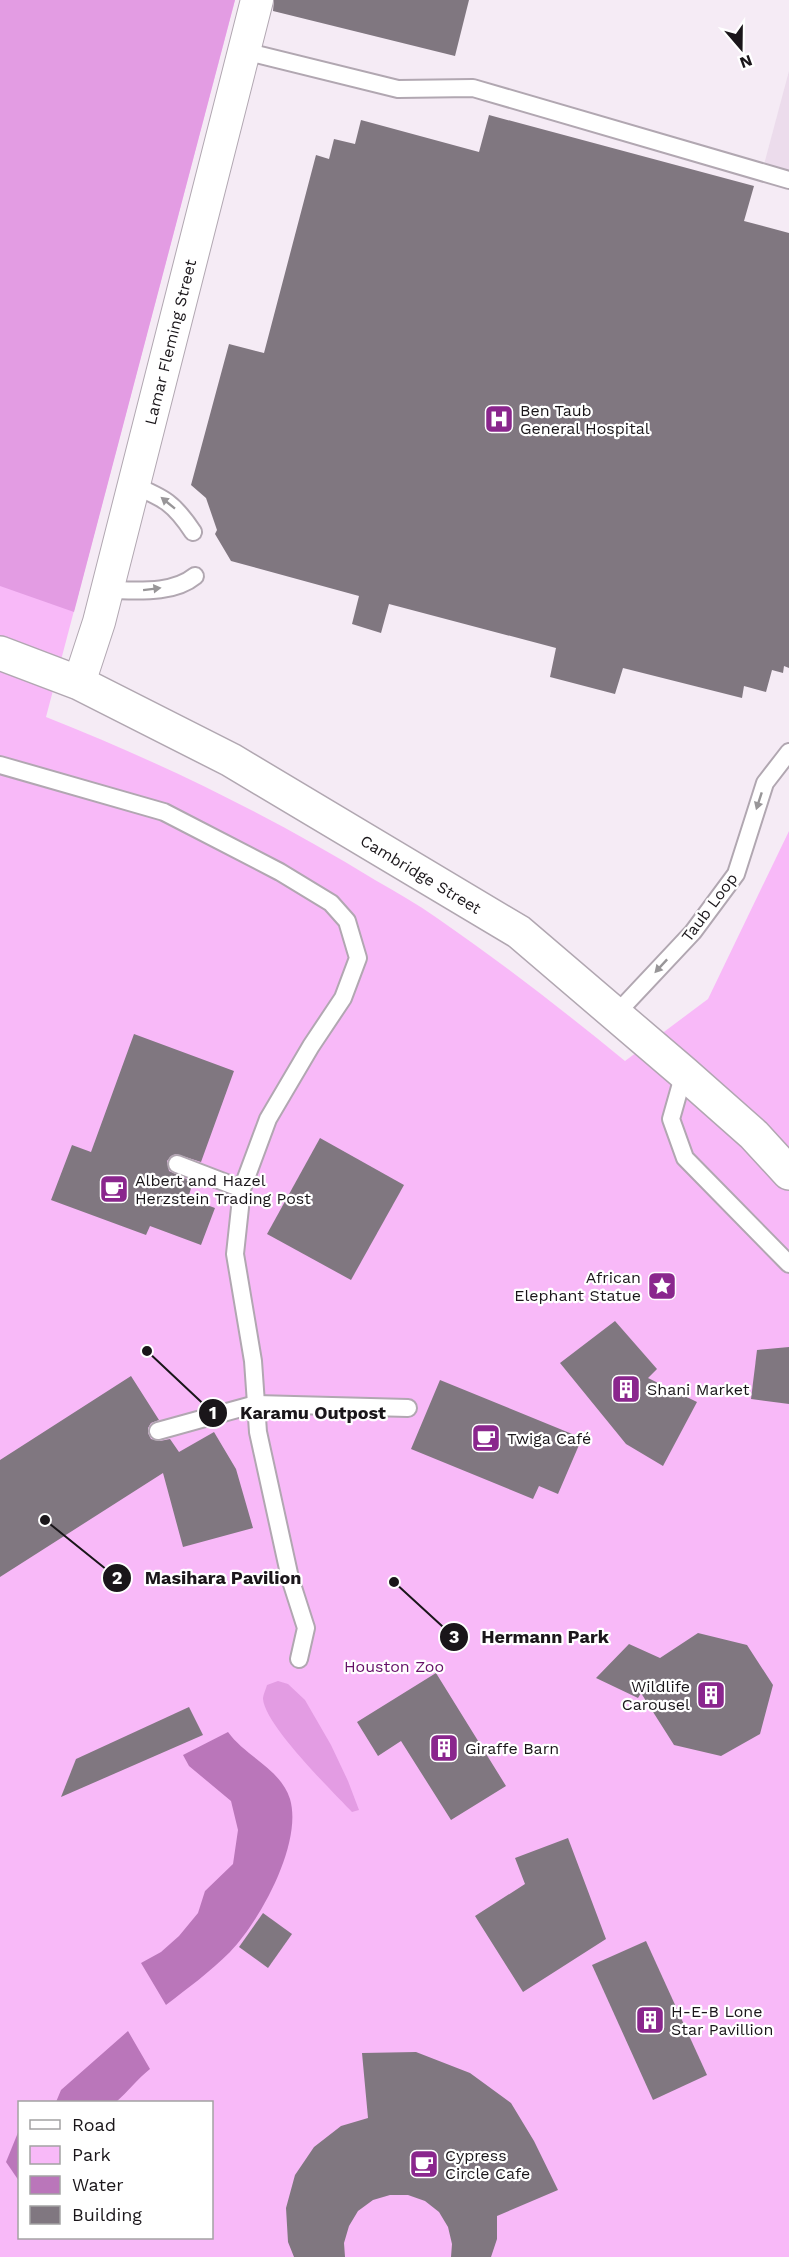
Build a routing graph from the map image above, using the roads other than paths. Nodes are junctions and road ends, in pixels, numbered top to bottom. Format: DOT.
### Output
graph roads {
  1 [pos="257,0"];
  2 [pos="244,51"];
  3 [pos="789,180"];
  4 [pos="133,484"];
  5 [pos="193,532"];
  6 [pos="195,576"];
  7 [pos="106,590"];
  8 [pos="0,653"];
  9 [pos="79,683"];
  10 [pos="789,752"];
  11 [pos="0,765"];
  12 [pos="616,1014"];
  13 [pos="684,1073"];
  14 [pos="177,1164"];
  15 [pos="789,1173"];
  16 [pos="242,1188"];
  17 [pos="789,1264"];
  18 [pos="256,1404"];
  19 [pos="408,1408"];
  20 [pos="158,1431"];
  21 [pos="299,1659"];
  1 -- 2 [label="street, Lamar Fleming Street"];
  2 -- 3 [label="lane"];
  2 -- 4 [label="street, Lamar Fleming Street"];
  5 -- 4 [label="lane, one-way"];
  4 -- 7 [label="street, Lamar Fleming Street"];
  7 -- 6 [label="lane, one-way"];
  7 -- 9 [label="street, Lamar Fleming Street"];
  8 -- 9 [label="street, Cambridge Street"];
  9 -- 12 [label="street, Cambridge Street"];
  10 -- 12 [label="lane, Taub Loop, one-way"];
  11 -- 16 [label="lane"];
  12 -- 13 [label="street, Cambridge Street"];
  13 -- 15 [label="street, Cambridge Street"];
  13 -- 17 [label="lane"];
  14 -- 16 [label="lane"];
  16 -- 18 [label="lane"];
  18 -- 19 [label="lane"];
  18 -- 20 [label="lane"];
  18 -- 21 [label="lane"];
}
